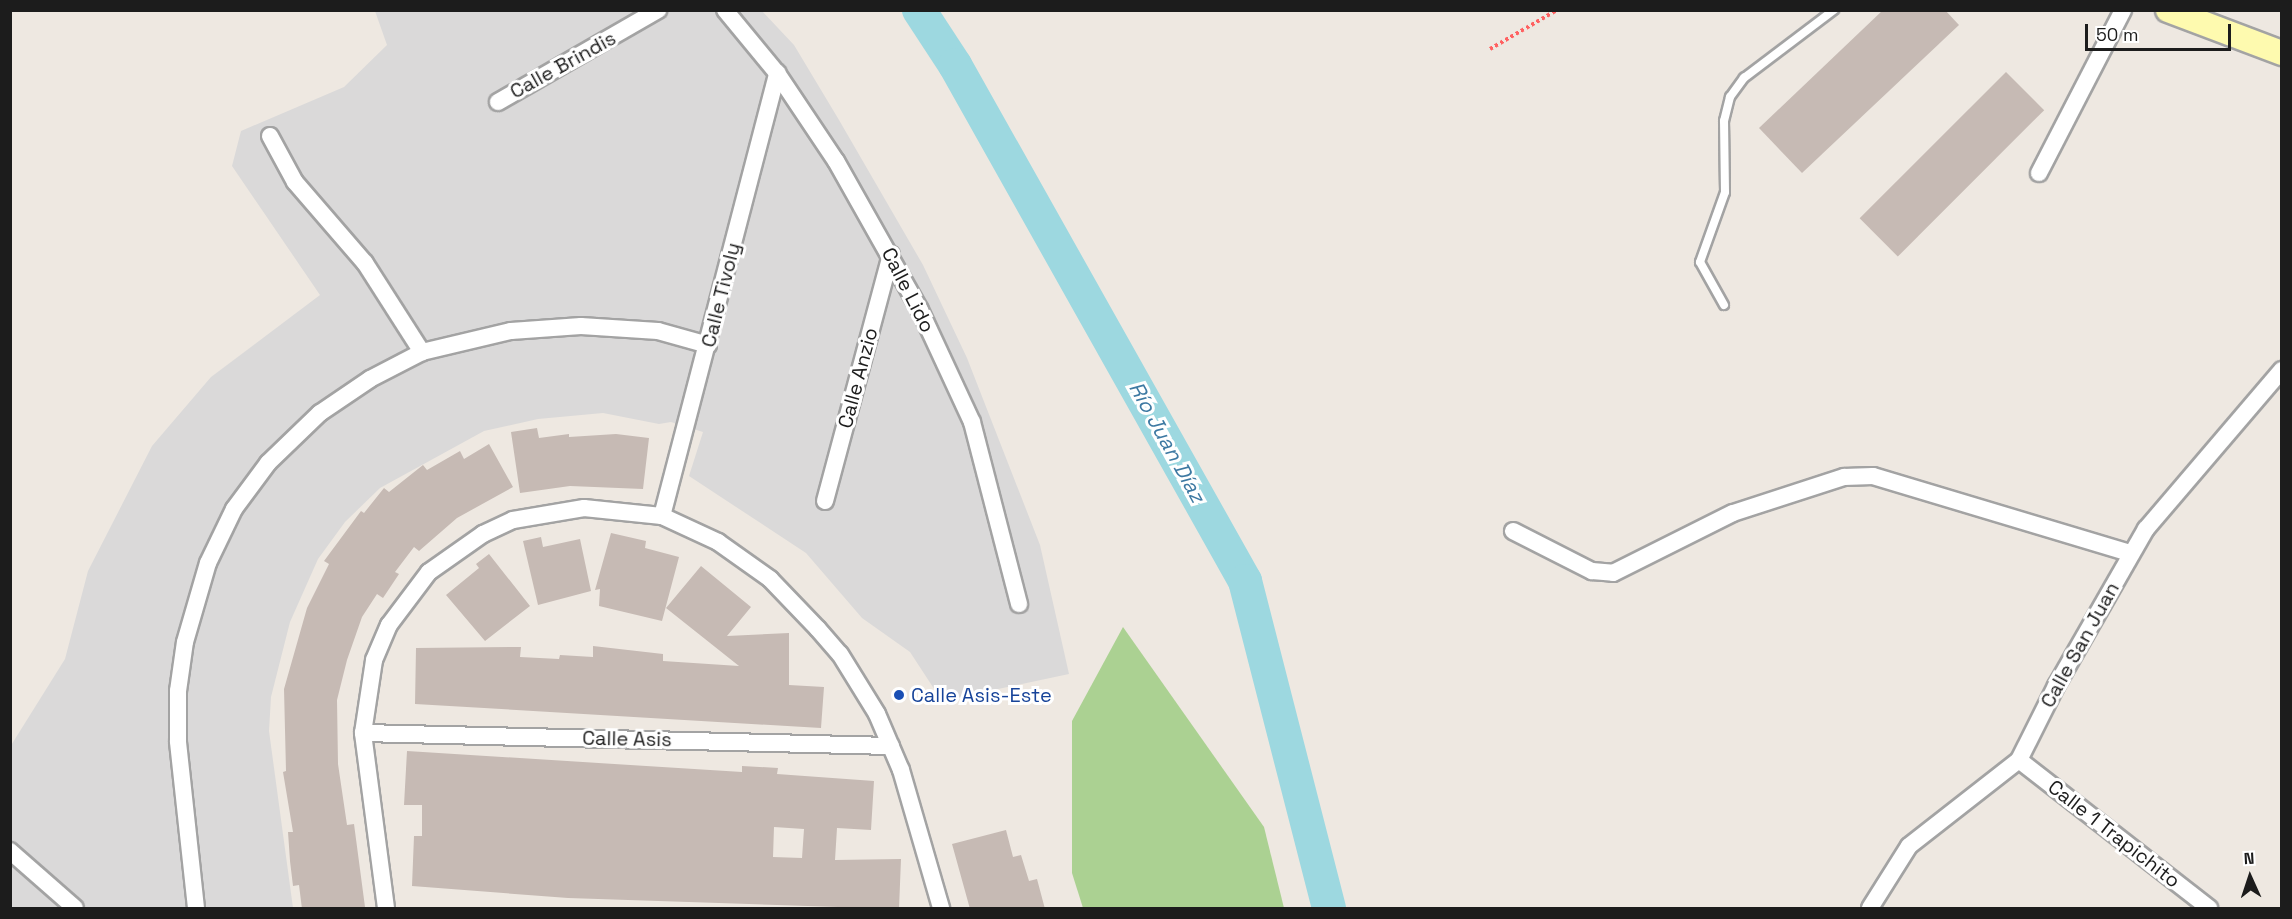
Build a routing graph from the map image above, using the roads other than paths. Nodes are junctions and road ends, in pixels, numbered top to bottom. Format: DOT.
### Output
graph roads {
  1 [pos="658,10"];
  2 [pos="725,10"];
  3 [pos="1833,10"];
  4 [pos="2123,10"];
  5 [pos="2168,10"];
  6 [pos="2282,53"];
  7 [pos="777,74"];
  8 [pos="498,102"];
  9 [pos="270,136"];
  10 [pos="2039,173"];
  11 [pos="891,255"];
  12 [pos="1724,305"];
  13 [pos="708,345"];
  14 [pos="422,352"];
  15 [pos="2282,369"];
  16 [pos="825,501"];
  17 [pos="662,516"];
  18 [pos="1513,531"];
  19 [pos="2130,554"];
  20 [pos="1019,604"];
  21 [pos="363,733"];
  22 [pos="891,746"];
  23 [pos="2019,760"];
  24 [pos="10,851"];
  25 [pos="75,909"];
  26 [pos="196,909"];
  27 [pos="386,909"];
  28 [pos="941,909"];
  29 [pos="1870,909"];
  30 [pos="2208,909"];
  1 -- 8 [label="street, Calle Brindis"];
  2 -- 7 [label="street, Calle Lido"];
  3 -- 12 [label="lane"];
  4 -- 10 [label="street"];
  5 -- 6 [label="main road"];
  7 -- 11 [label="street, Calle Lido"];
  7 -- 13 [label="street, Calle Tivoly"];
  9 -- 14 [label="street"];
  11 -- 16 [label="street, Calle Anzio"];
  11 -- 20 [label="street, Calle Lido"];
  13 -- 14 [label="street"];
  13 -- 17 [label="street, Calle Tivoly"];
  14 -- 26 [label="street"];
  15 -- 19 [label="street, Calle San Juan"];
  17 -- 21 [label="street"];
  17 -- 22 [label="street"];
  18 -- 19 [label="street"];
  19 -- 23 [label="street, Calle San Juan"];
  21 -- 22 [label="street, Calle Asis"];
  21 -- 27 [label="street"];
  22 -- 28 [label="street"];
  23 -- 29 [label="street, Calle San Juan"];
  23 -- 30 [label="street, Calle 1 Trapichito"];
  24 -- 25 [label="street"];
}
